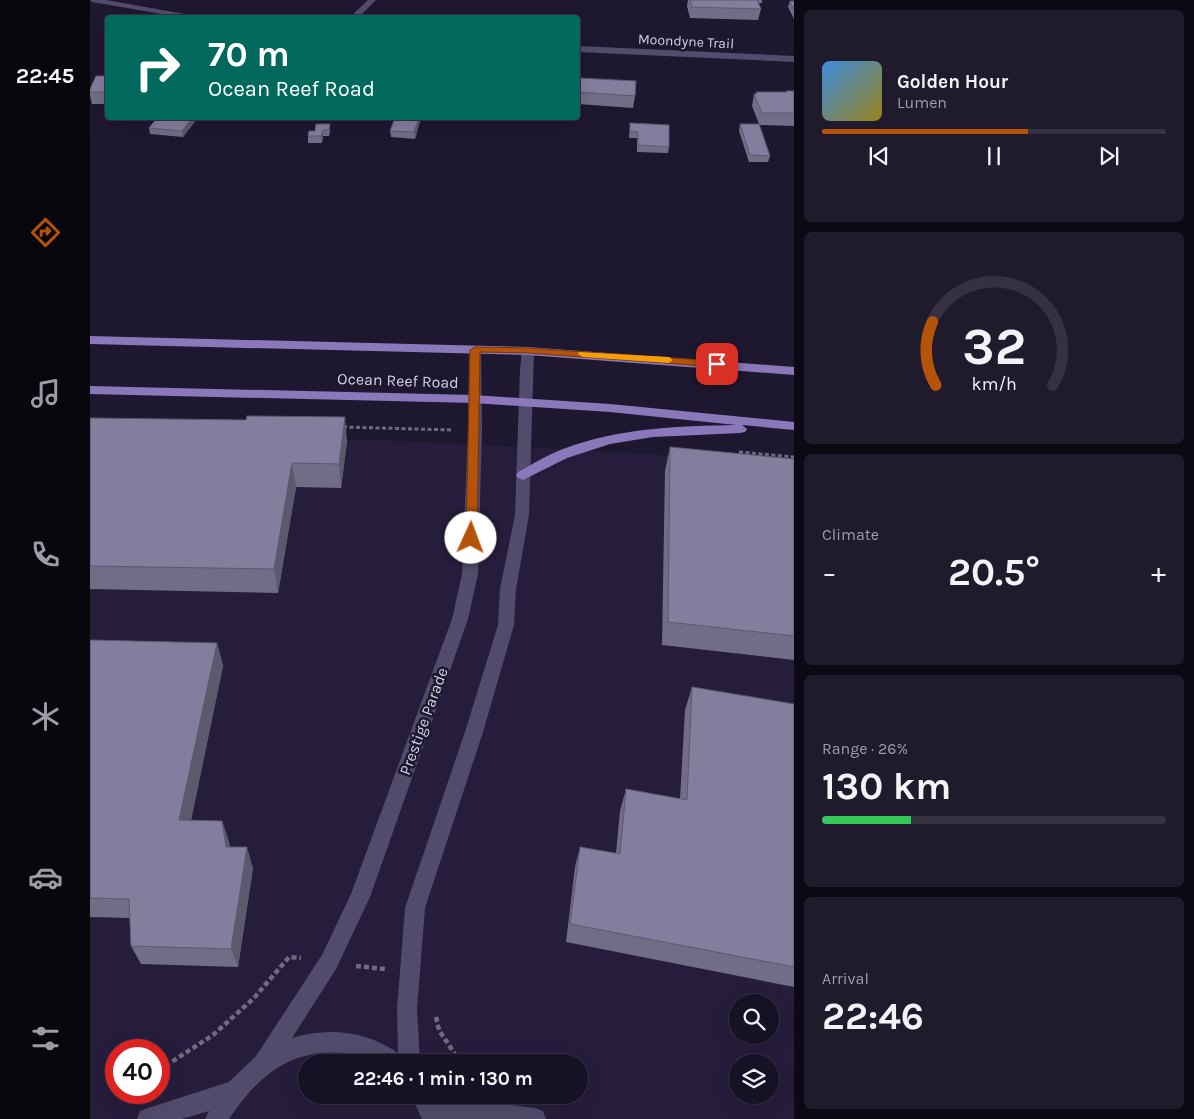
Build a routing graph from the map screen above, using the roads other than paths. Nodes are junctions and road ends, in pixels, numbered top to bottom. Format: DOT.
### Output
graph roads {
  1 [pos="92,0"];
  2 [pos="372,0"];
  3 [pos="185,15"];
  4 [pos="356,15"];
  5 [pos="580,49"];
  6 [pos="794,59"];
  7 [pos="90,340"];
  8 [pos="475,350"];
  9 [pos="528,351"];
  10 [pos="794,371"];
  11 [pos="90,390"];
  12 [pos="474,399"];
  13 [pos="525,402"];
  14 [pos="794,427"];
  15 [pos="523,475"];
  16 [pos="380,1054"];
  17 [pos="409,1054"];
  18 [pos="264,1063"];
  19 [pos="234,1091"];
  20 [pos="428,1107"];
  21 [pos="148,1119"];
  22 [pos="216,1119"];
  23 [pos="535,1119"];
  1 -- 3 [label="street"];
  2 -- 4 [label="street"];
  5 -- 6 [label="street, Moondyne Trail"];
  7 -- 8 [label="main road, Ocean Reef Road"];
  8 -- 9 [label="main road, Ocean Reef Road"];
  8 -- 12 [label="street, Prestige Parade"];
  9 -- 10 [label="main road, Ocean Reef Road"];
  9 -- 13 [label="street"];
  11 -- 12 [label="main road, Ocean Reef Road"];
  12 -- 13 [label="main road, Ocean Reef Road"];
  12 -- 18 [label="street, Prestige Parade"];
  13 -- 14 [label="main road, Ocean Reef Road"];
  13 -- 15 [label="street"];
  14 -- 15 [label="main road"];
  15 -- 17 [label="street"];
  16 -- 18 [label="street"];
  18 -- 19 [label="street"];
  19 -- 21 [label="street"];
  19 -- 22 [label="street"];
  20 -- 23 [label="street"];
}
